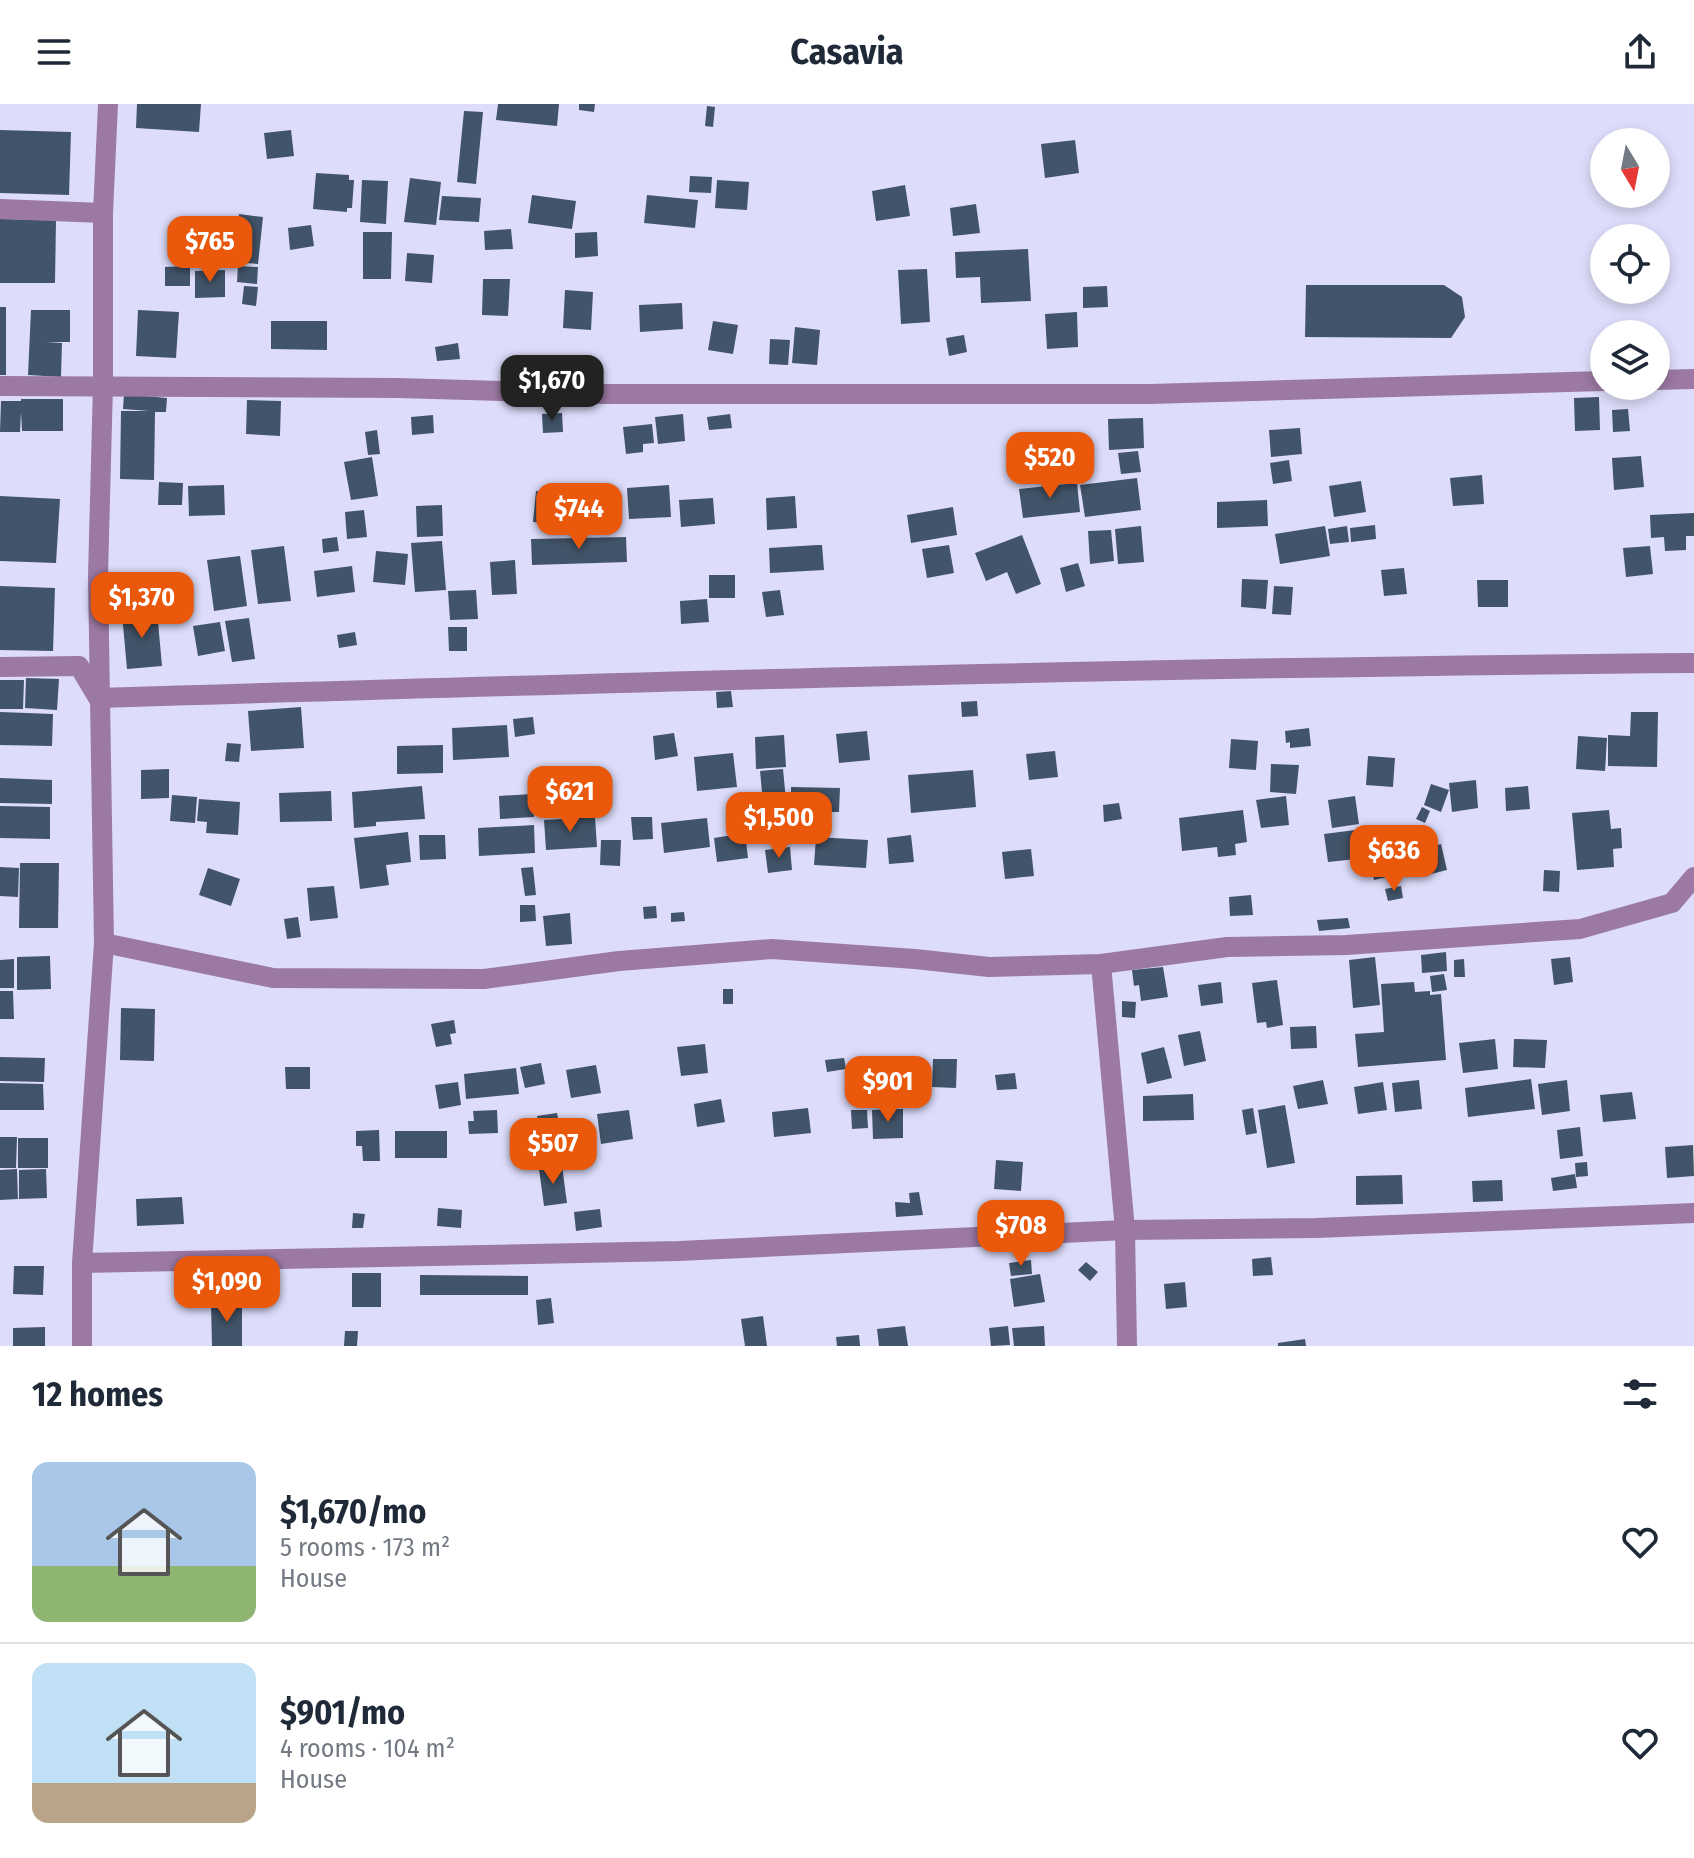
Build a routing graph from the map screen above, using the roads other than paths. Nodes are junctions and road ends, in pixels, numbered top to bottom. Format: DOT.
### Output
graph roads {
  1 [pos="108,104"];
  2 [pos="0,209"];
  3 [pos="103,213"];
  4 [pos="1694,379"];
  5 [pos="1670,380"];
  6 [pos="1590,381"];
  7 [pos="103,385"];
  8 [pos="0,386"];
  9 [pos="1694,663"];
  10 [pos="0,667"];
  11 [pos="98,698"];
  12 [pos="1694,877"];
  13 [pos="1672,903"];
  14 [pos="1694,903"];
  15 [pos="104,943"];
  16 [pos="1101,964"];
  17 [pos="1694,1213"];
  18 [pos="1125,1230"];
  19 [pos="82,1263"];
  20 [pos="82,1346"];
  21 [pos="1127,1346"];
  1 -- 3 [label="street"];
  2 -- 3 [label="street"];
  3 -- 7 [label="street"];
  4 -- 5 [label="street"];
  6 -- 7 [label="street"];
  7 -- 8 [label="street"];
  7 -- 11 [label="street"];
  9 -- 11 [label="street"];
  10 -- 11 [label="street"];
  11 -- 15 [label="street"];
  12 -- 13 [label="street"];
  13 -- 14 [label="street"];
  13 -- 16 [label="street"];
  15 -- 16 [label="street"];
  15 -- 19 [label="street"];
  16 -- 18 [label="street"];
  17 -- 18 [label="street"];
  18 -- 19 [label="street"];
  18 -- 21 [label="street"];
  19 -- 20 [label="street"];
}
